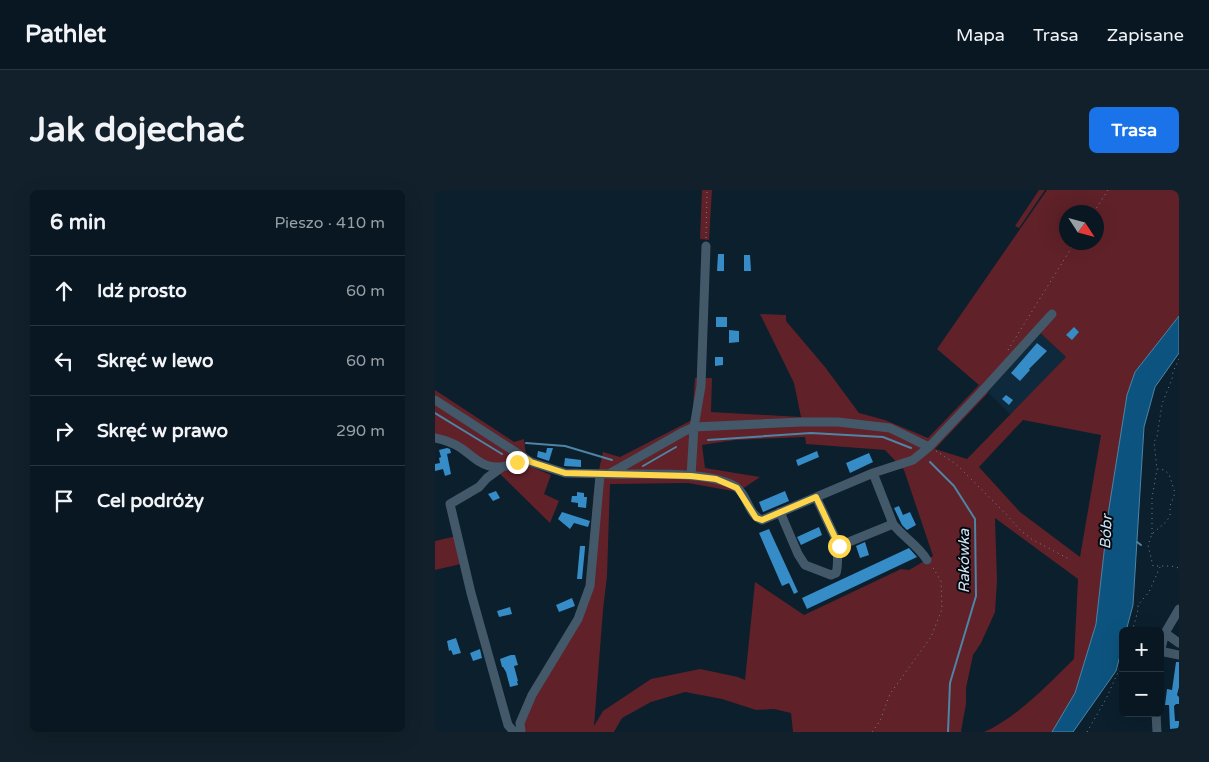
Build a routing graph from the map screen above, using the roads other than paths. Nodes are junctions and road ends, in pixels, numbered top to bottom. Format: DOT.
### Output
graph roads {
  1 [pos="706,246"];
  2 [pos="1052,314"];
  3 [pos="435,400"];
  4 [pos="694,427"];
  5 [pos="435,438"];
  6 [pos="929,447"];
  7 [pos="524,457"];
  8 [pos="481,463"];
  9 [pos="502,467"];
  10 [pos="873,473"];
  11 [pos="604,474"];
  12 [pos="691,476"];
  13 [pos="487,478"];
  14 [pos="816,497"];
  15 [pos="780,512"];
  16 [pos="893,524"];
  17 [pos="839,546"];
  18 [pos="927,560"];
  19 [pos="1179,609"];
  20 [pos="1165,634"];
  21 [pos="1164,638"];
  22 [pos="1179,643"];
  23 [pos="1164,653"];
  24 [pos="1179,655"];
  25 [pos="1156,717"];
  26 [pos="513,732"];
  27 [pos="521,732"];
  28 [pos="1157,732"];
  1 -- 4 [label="street"];
  2 -- 6 [label="street"];
  3 -- 7 [label="street"];
  4 -- 6 [label="street"];
  4 -- 11 [label="street"];
  4 -- 12 [label="street"];
  5 -- 8 [label="street"];
  6 -- 10 [label="street"];
  7 -- 9 [label="street"];
  7 -- 11 [label="street"];
  8 -- 9 [label="street"];
  8 -- 13 [label="street"];
  9 -- 13 [label="street"];
  10 -- 14 [label="street"];
  10 -- 16 [label="street"];
  11 -- 12 [label="street"];
  11 -- 27 [label="street"];
  12 -- 15 [label="street"];
  13 -- 26 [label="street"];
  14 -- 15 [label="street"];
  14 -- 17 [label="street"];
  15 -- 17 [label="street"];
  16 -- 17 [label="street"];
  16 -- 18 [label="street"];
  19 -- 20 [label="street"];
  20 -- 21 [label="street"];
  20 -- 22 [label="street"];
  23 -- 24 [label="street"];
  25 -- 28 [label="street"];
}
